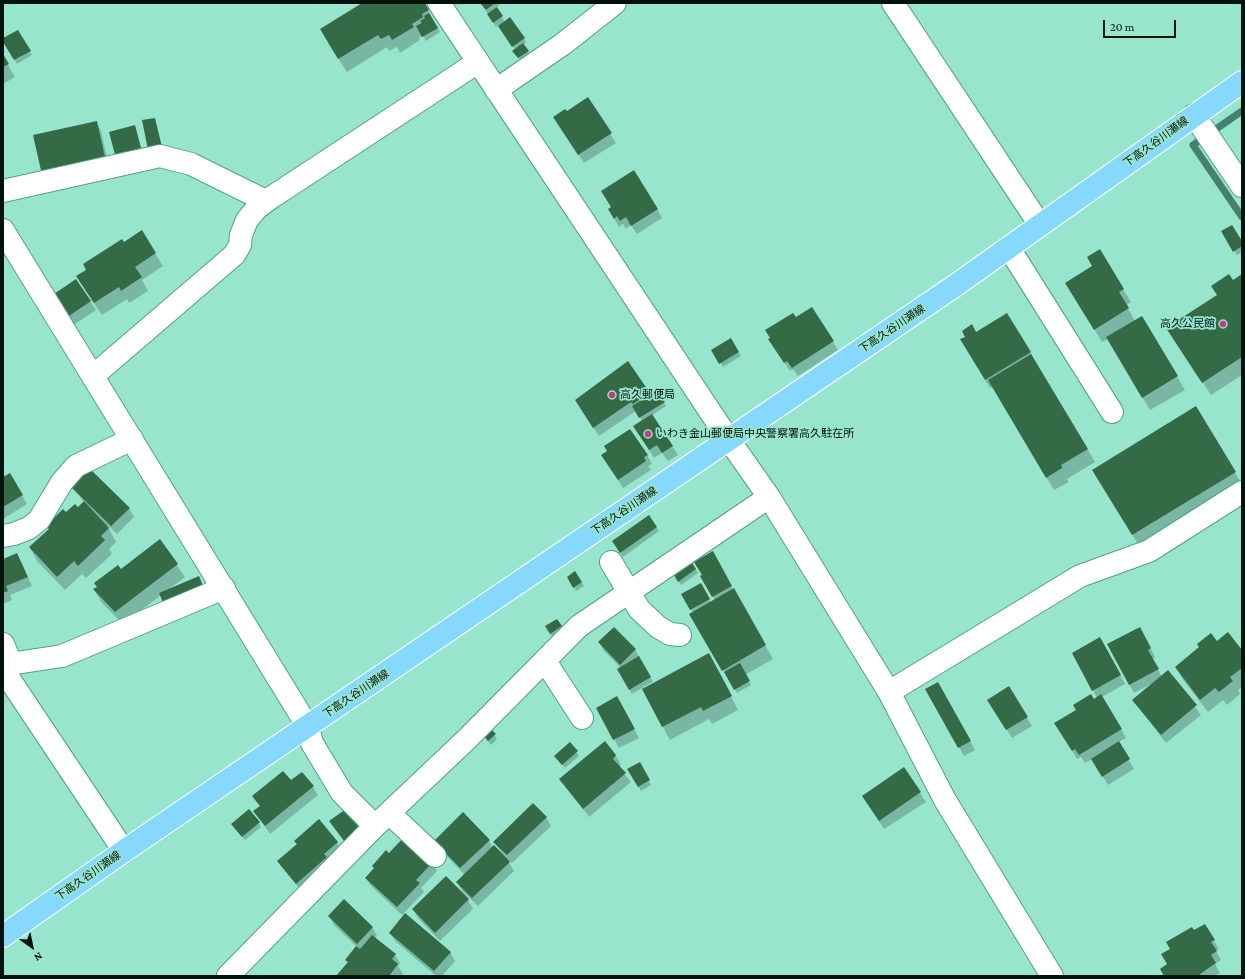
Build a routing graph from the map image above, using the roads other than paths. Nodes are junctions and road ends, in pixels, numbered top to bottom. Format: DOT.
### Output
graph roads {
  1 [pos="439,3"];
  2 [pos="615,3"];
  3 [pos="893,3"];
  4 [pos="478,62"];
  5 [pos="1242,82"];
  6 [pos="496,90"];
  7 [pos="1203,128"];
  8 [pos="1242,186"];
  9 [pos="3,191"];
  10 [pos="266,201"];
  11 [pos="1040,225"];
  12 [pos="3,230"];
  13 [pos="1009,248"];
  14 [pos="93,376"];
  15 [pos="1112,412"];
  16 [pos="132,439"];
  17 [pos="729,440"];
  18 [pos="1242,492"];
  19 [pos="769,497"];
  20 [pos="3,536"];
  21 [pos="611,562"];
  22 [pos="224,588"];
  23 [pos="628,592"];
  24 [pos="680,635"];
  25 [pos="4,658"];
  26 [pos="545,661"];
  27 [pos="889,692"];
  28 [pos="582,718"];
  29 [pos="308,727"];
  30 [pos="382,820"];
  31 [pos="124,851"];
  32 [pos="436,856"];
  33 [pos="3,936"];
  34 [pos="228,976"];
  35 [pos="1052,976"];
  1 -- 4 [label="street"];
  2 -- 6 [label="street"];
  3 -- 11 [label="street"];
  4 -- 6 [label="street"];
  4 -- 10 [label="street"];
  5 -- 7 [label="main road, 下高久谷川瀬線"];
  6 -- 17 [label="street"];
  7 -- 8 [label="street"];
  7 -- 11 [label="main road, 下高久谷川瀬線"];
  9 -- 10 [label="street"];
  10 -- 14 [label="street"];
  11 -- 13 [label="main road, 下高久谷川瀬線"];
  12 -- 14 [label="street"];
  13 -- 15 [label="street"];
  13 -- 17 [label="main road, 下高久谷川瀬線"];
  14 -- 16 [label="street"];
  16 -- 20 [label="street"];
  16 -- 22 [label="street"];
  17 -- 19 [label="street"];
  17 -- 29 [label="main road, 下高久谷川瀬線"];
  18 -- 27 [label="street"];
  19 -- 23 [label="street"];
  19 -- 27 [label="street"];
  21 -- 23 [label="street"];
  22 -- 25 [label="street"];
  22 -- 29 [label="street"];
  23 -- 24 [label="street"];
  23 -- 26 [label="street"];
  25 -- 31 [label="street"];
  26 -- 28 [label="street"];
  26 -- 30 [label="street"];
  27 -- 35 [label="street"];
  29 -- 30 [label="street"];
  29 -- 31 [label="main road, 下高久谷川瀬線"];
  30 -- 32 [label="street"];
  30 -- 34 [label="street"];
  31 -- 33 [label="main road, 下高久谷川瀬線"];
}
